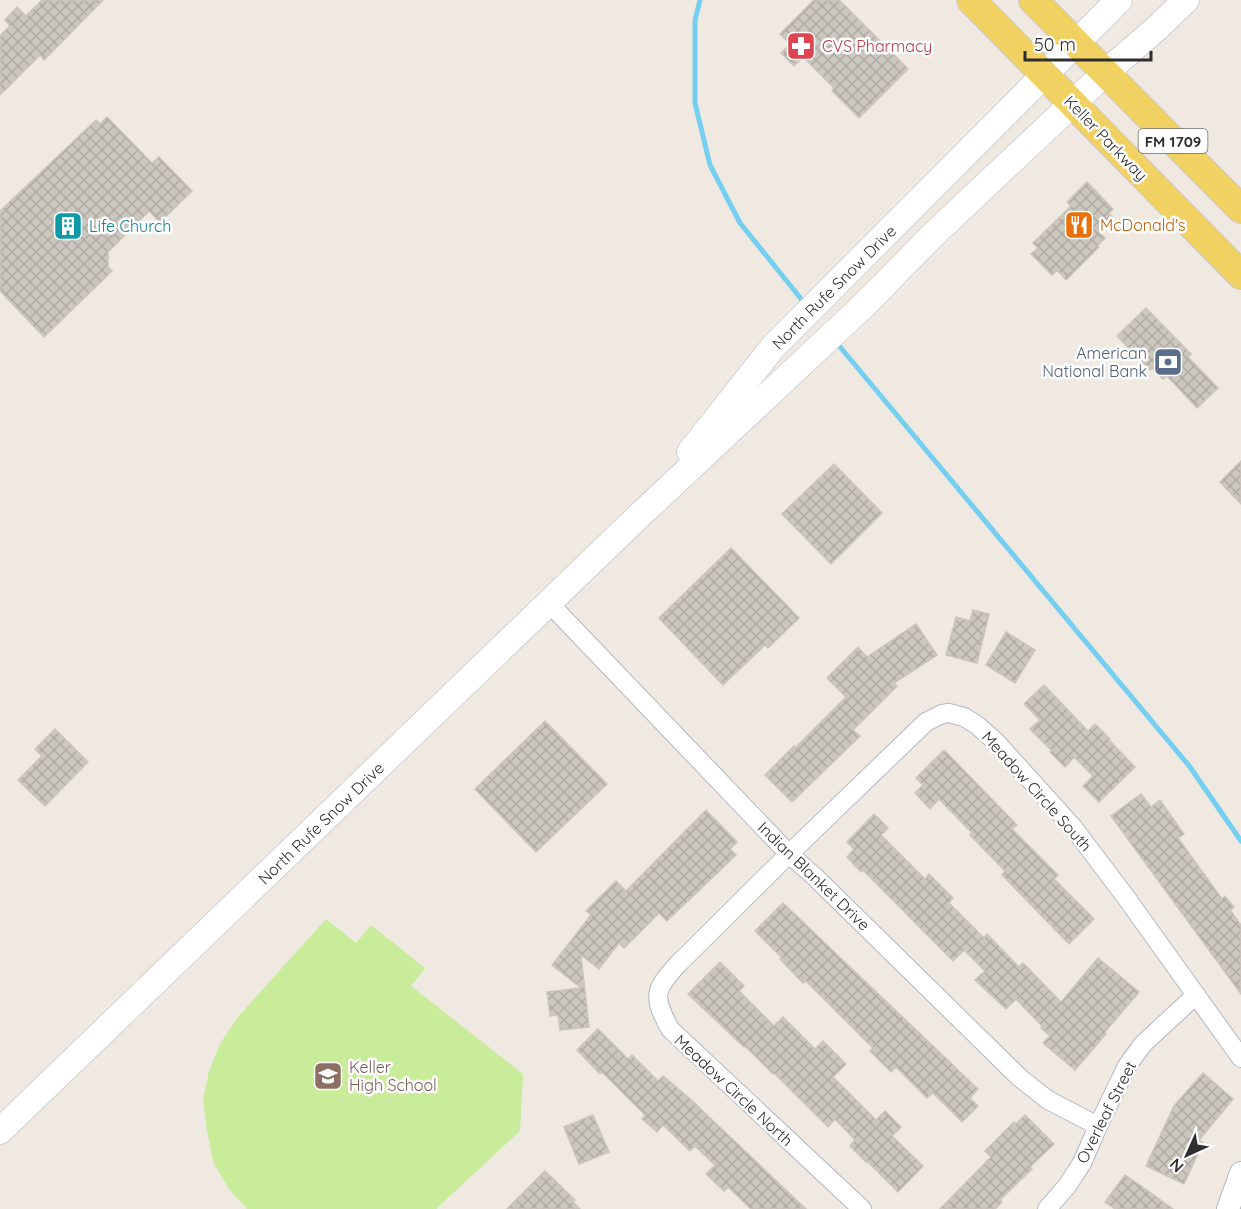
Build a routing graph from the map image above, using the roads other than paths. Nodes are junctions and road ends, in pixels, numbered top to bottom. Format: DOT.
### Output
graph roads {
  1 [pos="971,0"];
  2 [pos="1033,0"];
  3 [pos="1119,0"];
  4 [pos="1186,0"];
  5 [pos="1077,44"];
  6 [pos="1105,73"];
  7 [pos="1044,74"];
  8 [pos="1072,103"];
  9 [pos="911,209"];
  10 [pos="1241,209"];
  11 [pos="934,234"];
  12 [pos="1241,275"];
  13 [pos="641,514"];
  14 [pos="549,603"];
  15 [pos="789,854"];
  16 [pos="1196,995"];
  17 [pos="1241,1058"];
  18 [pos="1098,1126"];
  19 [pos="0,1131"];
  20 [pos="1241,1173"];
  21 [pos="862,1209"];
  22 [pos="1047,1209"];
  23 [pos="1228,1209"];
  1 -- 7 [label="main road, Keller Parkway / FM 1709"];
  2 -- 5 [label="main road, FM 1709"];
  3 -- 5 [label="main road, North Rufe Snow Drive"];
  4 -- 6 [label="main road, North Rufe Snow Drive"];
  5 -- 6 [label="main road, FM 1709"];
  5 -- 7 [label="main road, North Rufe Snow Drive"];
  6 -- 8 [label="main road, North Rufe Snow Drive"];
  6 -- 10 [label="main road, FM 1709"];
  7 -- 8 [label="main road, Keller Parkway / FM 1709"];
  7 -- 9 [label="main road, North Rufe Snow Drive"];
  8 -- 11 [label="main road, North Rufe Snow Drive"];
  8 -- 12 [label="main road, Keller Parkway / FM 1709"];
  9 -- 11 [label="main road"];
  9 -- 13 [label="main road, North Rufe Snow Drive"];
  11 -- 13 [label="main road, North Rufe Snow Drive"];
  13 -- 14 [label="main road, North Rufe Snow Drive"];
  14 -- 15 [label="street, Indian Blanket Drive"];
  14 -- 19 [label="main road, North Rufe Snow Drive"];
  15 -- 16 [label="street, Meadow Circle South"];
  15 -- 18 [label="street, Indian Blanket Drive"];
  15 -- 21 [label="street, Meadow Circle North"];
  16 -- 17 [label="street, Meadow Circle South"];
  16 -- 18 [label="street, Overleaf Street"];
  18 -- 22 [label="street, Overleaf Street"];
  20 -- 23 [label="street"];
}
